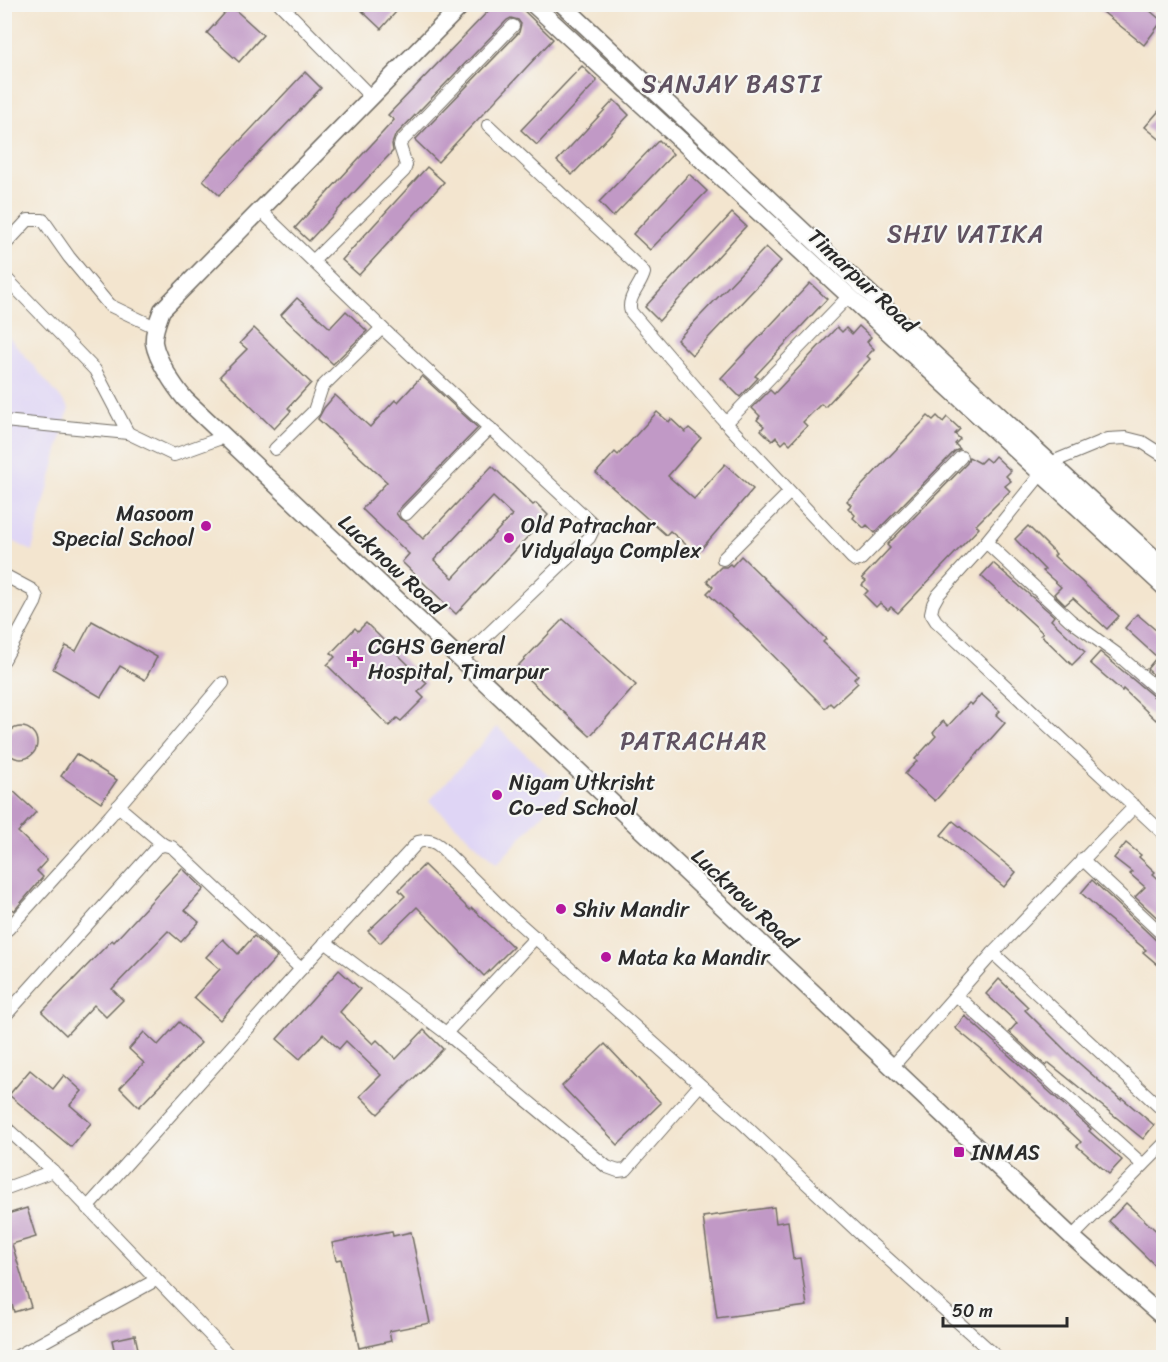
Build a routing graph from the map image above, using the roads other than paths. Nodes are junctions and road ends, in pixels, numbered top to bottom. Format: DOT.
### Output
graph roads {
  1 [pos="280,4"];
  2 [pos="463,4"];
  3 [pos="533,4"];
  4 [pos="562,4"];
  5 [pos="513,26"];
  6 [pos="372,98"];
  7 [pos="488,125"];
  8 [pos="261,211"];
  9 [pos="4,246"];
  10 [pos="313,261"];
  11 [pos="4,276"];
  12 [pos="849,296"];
  13 [pos="155,327"];
  14 [pos="382,328"];
  15 [pos="4,421"];
  16 [pos="726,423"];
  17 [pos="490,428"];
  18 [pos="128,434"];
  19 [pos="224,437"];
  20 [pos="275,449"];
  21 [pos="1164,456"];
  22 [pos="961,457"];
  23 [pos="1046,469"];
  24 [pos="790,492"];
  25 [pos="406,514"];
  26 [pos="986,542"];
  27 [pos="723,559"];
  28 [pos="1164,567"];
  29 [pos="4,575"];
  30 [pos="1164,587"];
  31 [pos="4,660"];
  32 [pos="461,660"];
  33 [pos="223,683"];
  34 [pos="1164,695"];
  35 [pos="118,806"];
  36 [pos="1135,806"];
  37 [pos="1164,834"];
  38 [pos="164,844"];
  39 [pos="1082,859"];
  40 [pos="8,929"];
  41 [pos="1164,936"];
  42 [pos="536,937"];
  43 [pos="325,942"];
  44 [pos="993,953"];
  45 [pos="301,969"];
  46 [pos="956,995"];
  47 [pos="4,1017"];
  48 [pos="446,1034"];
  49 [pos="892,1067"];
  50 [pos="699,1086"];
  51 [pos="1164,1111"];
  52 [pos="4,1126"];
  53 [pos="1164,1144"];
  54 [pos="1143,1165"];
  55 [pos="53,1171"];
  56 [pos="4,1189"];
  57 [pos="87,1208"];
  58 [pos="1072,1237"];
  59 [pos="156,1280"];
  60 [pos="1164,1318"];
  61 [pos="14,1358"];
  62 [pos="232,1358"];
  63 [pos="998,1358"];
  1 -- 6 [label="street"];
  2 -- 6 [label="street"];
  3 -- 12 [label="street, Timarpur Road"];
  4 -- 23 [label="street, Timarpur Road"];
  5 -- 10 [label="street"];
  6 -- 8 [label="street"];
  7 -- 16 [label="street"];
  8 -- 10 [label="street"];
  8 -- 13 [label="street"];
  9 -- 13 [label="street"];
  10 -- 14 [label="street"];
  11 -- 18 [label="street"];
  12 -- 16 [label="street"];
  12 -- 23 [label="street, Timarpur Road"];
  13 -- 19 [label="street, Lucknow Road"];
  14 -- 17 [label="street"];
  14 -- 20 [label="street"];
  15 -- 18 [label="street"];
  16 -- 24 [label="street"];
  17 -- 25 [label="street"];
  17 -- 32 [label="street"];
  18 -- 19 [label="street"];
  19 -- 32 [label="street, Lucknow Road"];
  21 -- 23 [label="street"];
  22 -- 24 [label="street"];
  23 -- 26 [label="street"];
  23 -- 28 [label="street, Timarpur Road"];
  23 -- 30 [label="street, Timarpur Road"];
  24 -- 27 [label="street"];
  26 -- 34 [label="street"];
  26 -- 36 [label="street"];
  29 -- 31 [label="street"];
  32 -- 49 [label="street, Lucknow Road"];
  33 -- 35 [label="street"];
  35 -- 38 [label="street"];
  35 -- 40 [label="street"];
  36 -- 37 [label="street"];
  36 -- 39 [label="street"];
  38 -- 45 [label="street"];
  38 -- 47 [label="street"];
  39 -- 41 [label="street"];
  39 -- 44 [label="street"];
  42 -- 43 [label="street"];
  42 -- 48 [label="street"];
  42 -- 50 [label="street"];
  43 -- 45 [label="street"];
  43 -- 48 [label="street"];
  44 -- 46 [label="street"];
  44 -- 51 [label="street"];
  45 -- 57 [label="street"];
  46 -- 49 [label="street"];
  46 -- 54 [label="street"];
  48 -- 50 [label="street"];
  49 -- 58 [label="street, Lucknow Road"];
  50 -- 63 [label="street"];
  52 -- 55 [label="street"];
  53 -- 54 [label="street"];
  54 -- 58 [label="street"];
  55 -- 56 [label="street"];
  55 -- 57 [label="street"];
  57 -- 59 [label="street"];
  58 -- 60 [label="street, Lucknow Road"];
  59 -- 61 [label="street"];
  59 -- 62 [label="street"];
}
